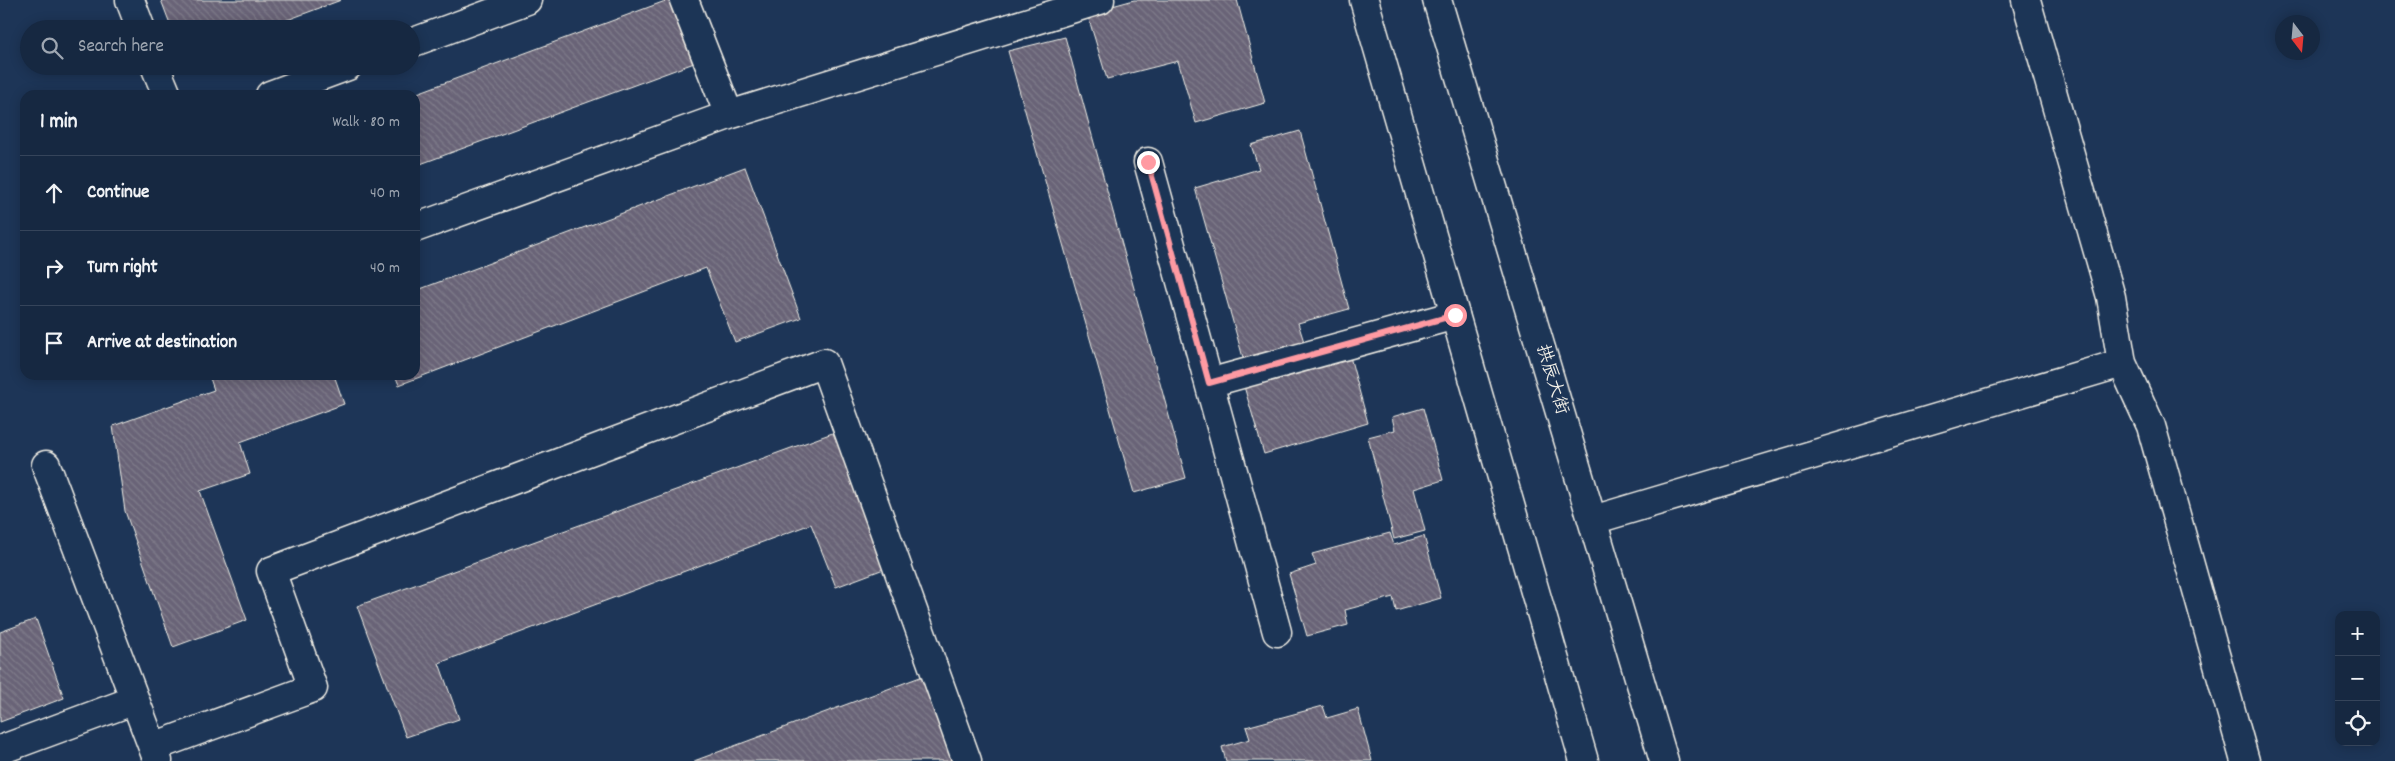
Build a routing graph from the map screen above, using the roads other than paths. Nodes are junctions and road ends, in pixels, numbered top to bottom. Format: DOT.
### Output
graph roads {
  1 [pos="130,0"];
  2 [pos="527,0"];
  3 [pos="684,0"];
  4 [pos="1100,0"];
  5 [pos="1364,0"];
  6 [pos="1437,0"];
  7 [pos="2026,0"];
  8 [pos="138,20"];
  9 [pos="420,40"];
  10 [pos="159,75"];
  11 [pos="324,75"];
  12 [pos="165,90"];
  13 [pos="283,90"];
  14 [pos="729,115"];
  15 [pos="1148,162"];
  16 [pos="420,226"];
  17 [pos="1455,315"];
  18 [pos="2122,363"];
  19 [pos="1209,383"];
  20 [pos="46,464"];
  21 [pos="1592,520"];
  22 [pos="1277,632"];
  23 [pos="135,700"];
  24 [pos="0,750"];
  25 [pos="156,754"];
  26 [pos="967,761"];
  27 [pos="1584,761"];
  28 [pos="1664,761"];
  29 [pos="2245,761"];
  1 -- 8 [label="street"];
  2 -- 9 [label="street"];
  3 -- 14 [label="street"];
  4 -- 14 [label="street"];
  5 -- 17 [label="street"];
  6 -- 21 [label="street, 拱辰大街"];
  7 -- 18 [label="street"];
  10 -- 12 [label="street"];
  11 -- 13 [label="street"];
  14 -- 16 [label="street"];
  15 -- 19 [label="street"];
  17 -- 19 [label="street"];
  17 -- 27 [label="street"];
  18 -- 21 [label="street"];
  18 -- 29 [label="street"];
  19 -- 22 [label="street"];
  20 -- 23 [label="street"];
  21 -- 28 [label="street, 拱辰大街"];
  23 -- 24 [label="street"];
  23 -- 25 [label="street"];
  25 -- 26 [label="street"];
}
